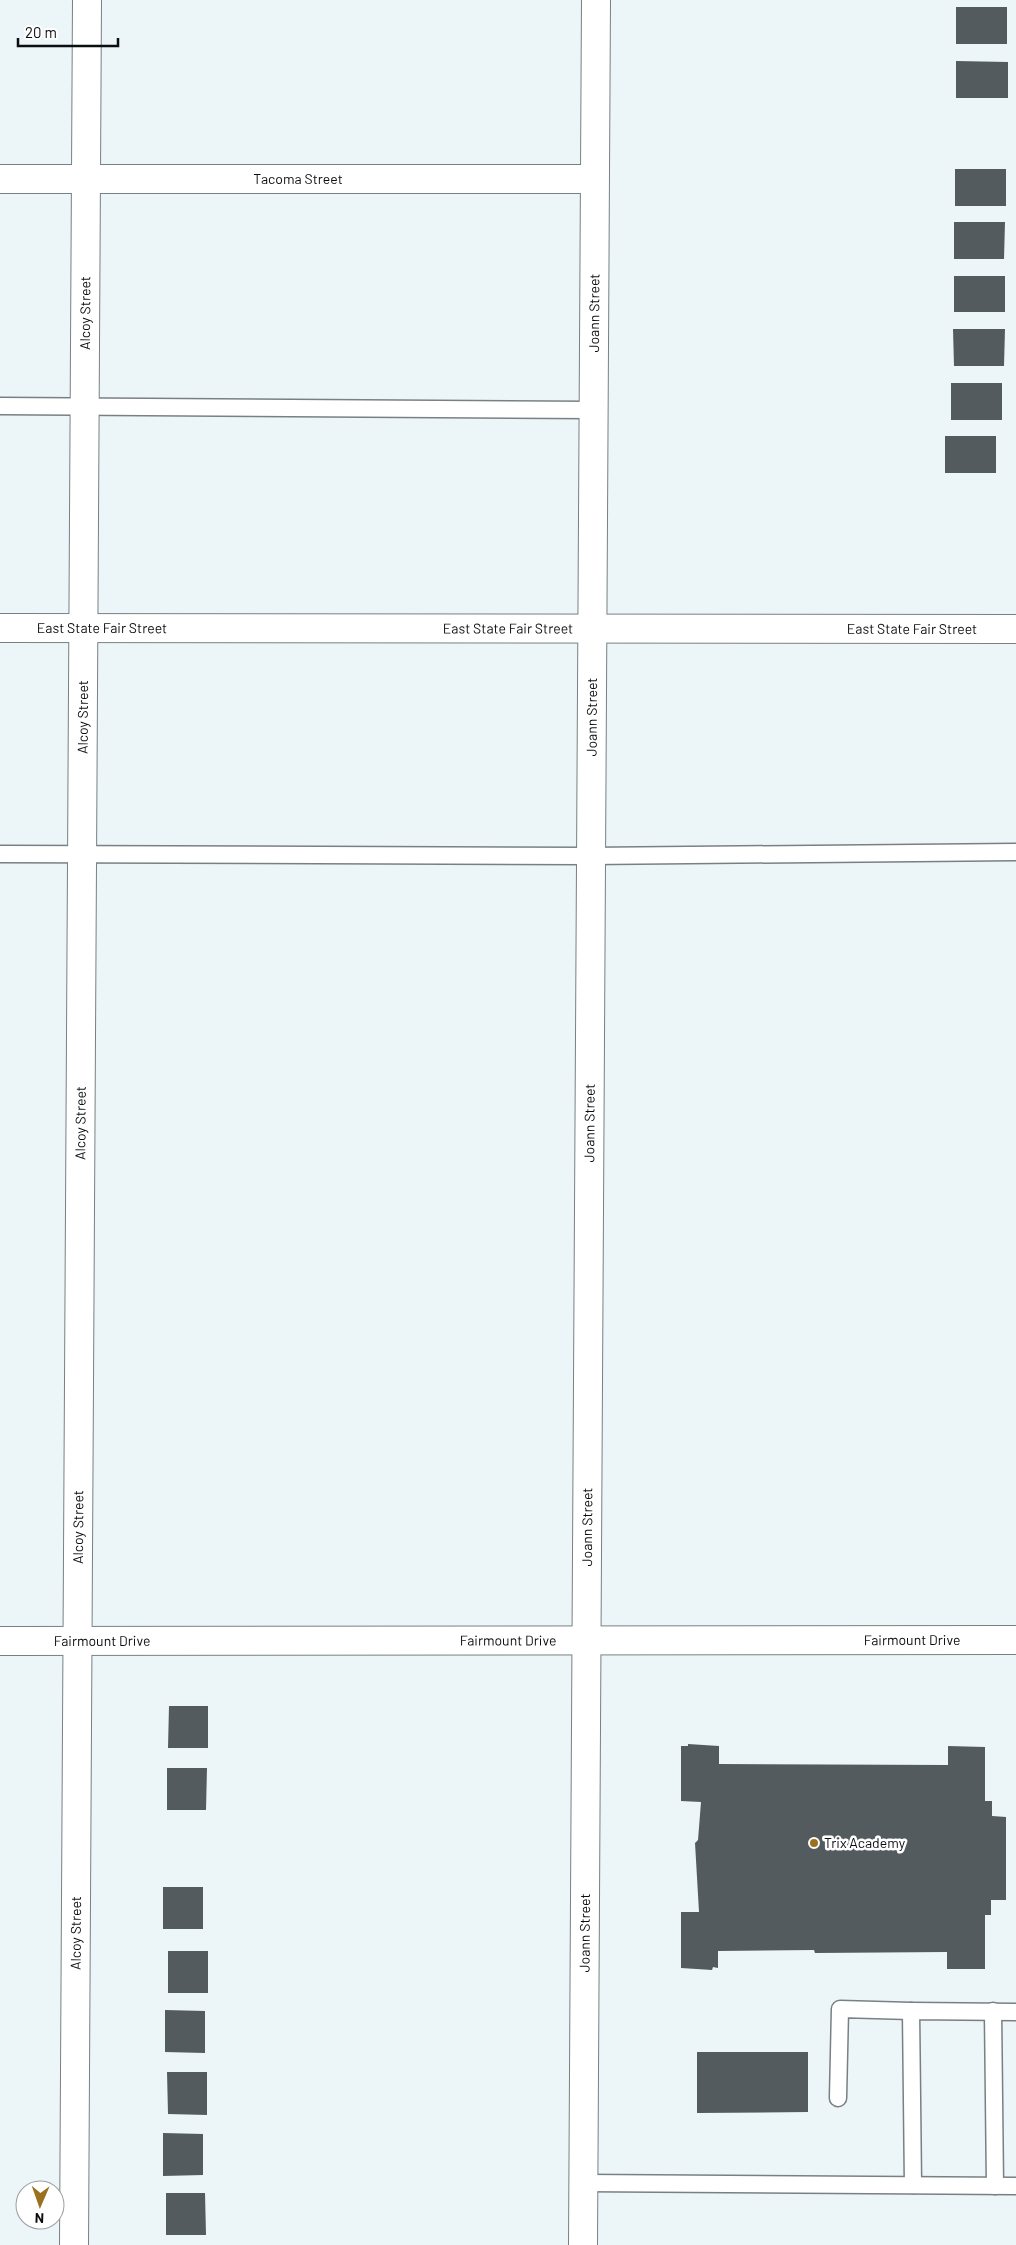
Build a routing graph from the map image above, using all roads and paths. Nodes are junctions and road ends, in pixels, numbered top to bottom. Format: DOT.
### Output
graph roads {
  1 [pos="87,0"];
  2 [pos="596,0"];
  3 [pos="0,179"];
  4 [pos="86,179"];
  5 [pos="594,179"];
  6 [pos="0,406"];
  7 [pos="84,406"];
  8 [pos="592,410"];
  9 [pos="0,628"];
  10 [pos="82,628"];
  11 [pos="590,628"];
  12 [pos="1016,629"];
  13 [pos="1016,852"];
  14 [pos="0,854"];
  15 [pos="81,854"];
  16 [pos="589,856"];
  17 [pos="585,1640"];
  18 [pos="1016,1640"];
  19 [pos="0,1641"];
  20 [pos="77,1641"];
  21 [pos="911,2011"];
  22 [pos="993,2011"];
  23 [pos="1016,2012"];
  24 [pos="838,2098"];
  25 [pos="583,2182"];
  26 [pos="913,2185"];
  27 [pos="995,2186"];
  28 [pos="1016,2186"];
  29 [pos="74,2245"];
  30 [pos="583,2245"];
  1 -- 4 [label="street, Alcoy Street"];
  2 -- 5 [label="street, Joann Street"];
  3 -- 4 [label="street, Tacoma Street"];
  4 -- 5 [label="street, Tacoma Street"];
  4 -- 7 [label="street, Alcoy Street"];
  5 -- 8 [label="street, Joann Street"];
  6 -- 7 [label="lane"];
  7 -- 8 [label="lane"];
  7 -- 10 [label="street, Alcoy Street"];
  8 -- 11 [label="street, Joann Street"];
  9 -- 10 [label="street, East State Fair Street"];
  10 -- 11 [label="street, East State Fair Street"];
  10 -- 15 [label="street, Alcoy Street"];
  11 -- 12 [label="street, East State Fair Street"];
  11 -- 16 [label="street, Joann Street"];
  13 -- 16 [label="lane"];
  14 -- 15 [label="lane"];
  15 -- 16 [label="lane"];
  15 -- 20 [label="street, Alcoy Street"];
  16 -- 17 [label="street, Joann Street"];
  17 -- 18 [label="street, Fairmount Drive"];
  17 -- 20 [label="street, Fairmount Drive"];
  17 -- 25 [label="street, Joann Street"];
  19 -- 20 [label="street, Fairmount Drive"];
  20 -- 29 [label="street, Alcoy Street"];
  21 -- 22 [label="lane"];
  21 -- 24 [label="lane"];
  21 -- 26 [label="lane"];
  22 -- 23 [label="lane"];
  22 -- 27 [label="lane"];
  25 -- 26 [label="lane"];
  25 -- 30 [label="street, Joann Street"];
  26 -- 27 [label="lane"];
  27 -- 28 [label="lane"];
}
